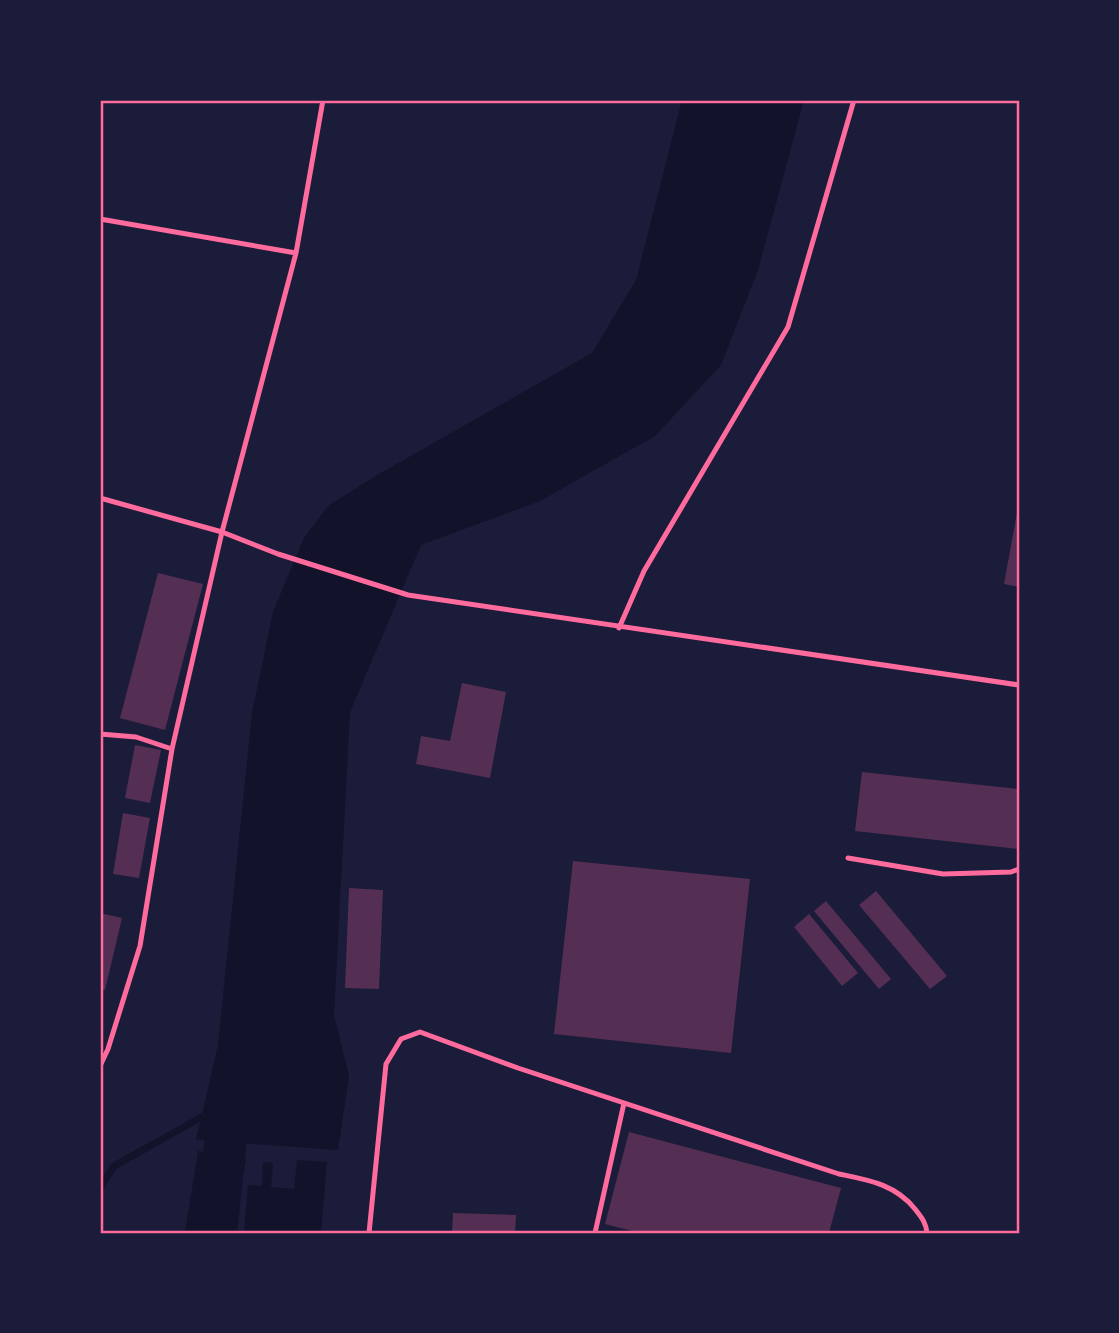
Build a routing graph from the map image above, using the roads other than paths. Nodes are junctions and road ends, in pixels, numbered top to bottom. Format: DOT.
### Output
graph roads {
  1 [pos="323,100"];
  2 [pos="854,100"];
  3 [pos="100,219"];
  4 [pos="296,253"];
  5 [pos="100,498"];
  6 [pos="222,532"];
  7 [pos="619,628"];
  8 [pos="1019,685"];
  9 [pos="100,734"];
  10 [pos="172,749"];
  11 [pos="848,858"];
  12 [pos="1019,869"];
  13 [pos="100,1066"];
  14 [pos="624,1103"];
  15 [pos="369,1233"];
  16 [pos="595,1233"];
  17 [pos="927,1233"];
  1 -- 4 [label="lane"];
  2 -- 7 [label="lane"];
  3 -- 4 [label="lane"];
  4 -- 6 [label="lane"];
  5 -- 6 [label="lane"];
  6 -- 7 [label="lane"];
  6 -- 10 [label="lane"];
  7 -- 8 [label="lane"];
  9 -- 10 [label="lane"];
  10 -- 13 [label="lane"];
  11 -- 12 [label="lane"];
  14 -- 15 [label="lane"];
  14 -- 16 [label="lane"];
  14 -- 17 [label="lane"];
}
